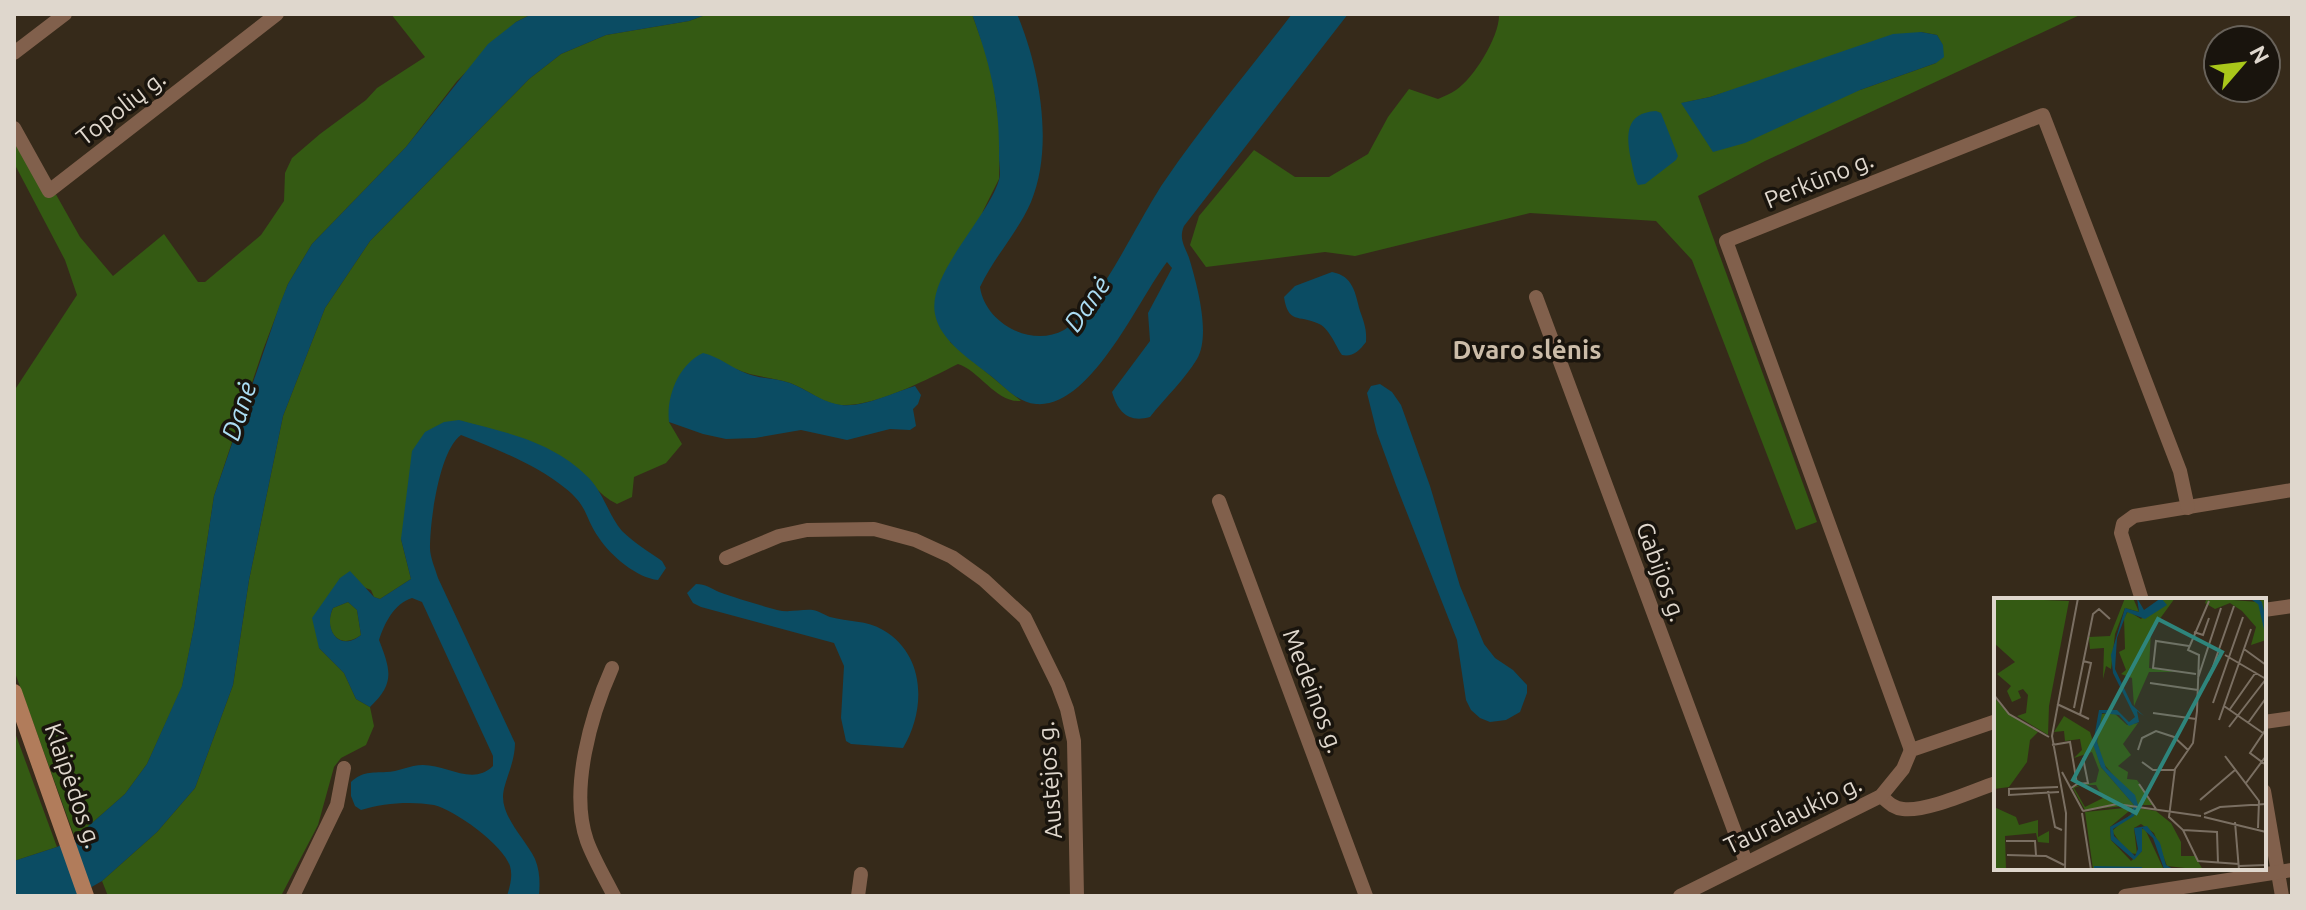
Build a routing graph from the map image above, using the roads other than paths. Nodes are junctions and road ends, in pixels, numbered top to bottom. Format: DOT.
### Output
graph roads {
  1 [pos="65,14"];
  2 [pos="277,14"];
  3 [pos="14,53"];
  4 [pos="14,128"];
  5 [pos="1536,297"];
  6 [pos="2292,490"];
  7 [pos="1219,501"];
  8 [pos="2188,508"];
  9 [pos="726,558"];
  10 [pos="2141,598"];
  11 [pos="2292,606"];
  12 [pos="2266,610"];
  13 [pos="612,668"];
  14 [pos="14,692"];
  15 [pos="2292,718"];
  16 [pos="1994,722"];
  17 [pos="2266,722"];
  18 [pos="1911,750"];
  19 [pos="344,768"];
  20 [pos="1994,784"];
  21 [pos="1881,796"];
  22 [pos="2266,799"];
  23 [pos="1746,862"];
  24 [pos="2285,871"];
  25 [pos="861,874"];
  26 [pos="86,896"];
  27 [pos="293,896"];
  28 [pos="614,896"];
  29 [pos="858,896"];
  30 [pos="1077,896"];
  31 [pos="1366,896"];
  32 [pos="1680,896"];
  33 [pos="2125,896"];
  34 [pos="2282,896"];
  1 -- 3 [label="street"];
  2 -- 4 [label="street, Topolių g."];
  5 -- 23 [label="street, Gabijos g."];
  6 -- 8 [label="street"];
  7 -- 31 [label="street, Medeinos g."];
  8 -- 10 [label="street"];
  8 -- 18 [label="street, Perkūno g."];
  9 -- 30 [label="street, Austėjos g."];
  11 -- 12 [label="street"];
  13 -- 28 [label="street"];
  14 -- 26 [label="main road, Klaipėdos g."];
  15 -- 17 [label="street"];
  16 -- 18 [label="street"];
  18 -- 21 [label="street, Tauralaukio g."];
  19 -- 27 [label="street"];
  20 -- 21 [label="street"];
  21 -- 23 [label="street, Tauralaukio g."];
  22 -- 24 [label="street"];
  23 -- 32 [label="street, Tauralaukio g."];
  24 -- 33 [label="street"];
  24 -- 34 [label="street"];
  25 -- 29 [label="street"];
}
